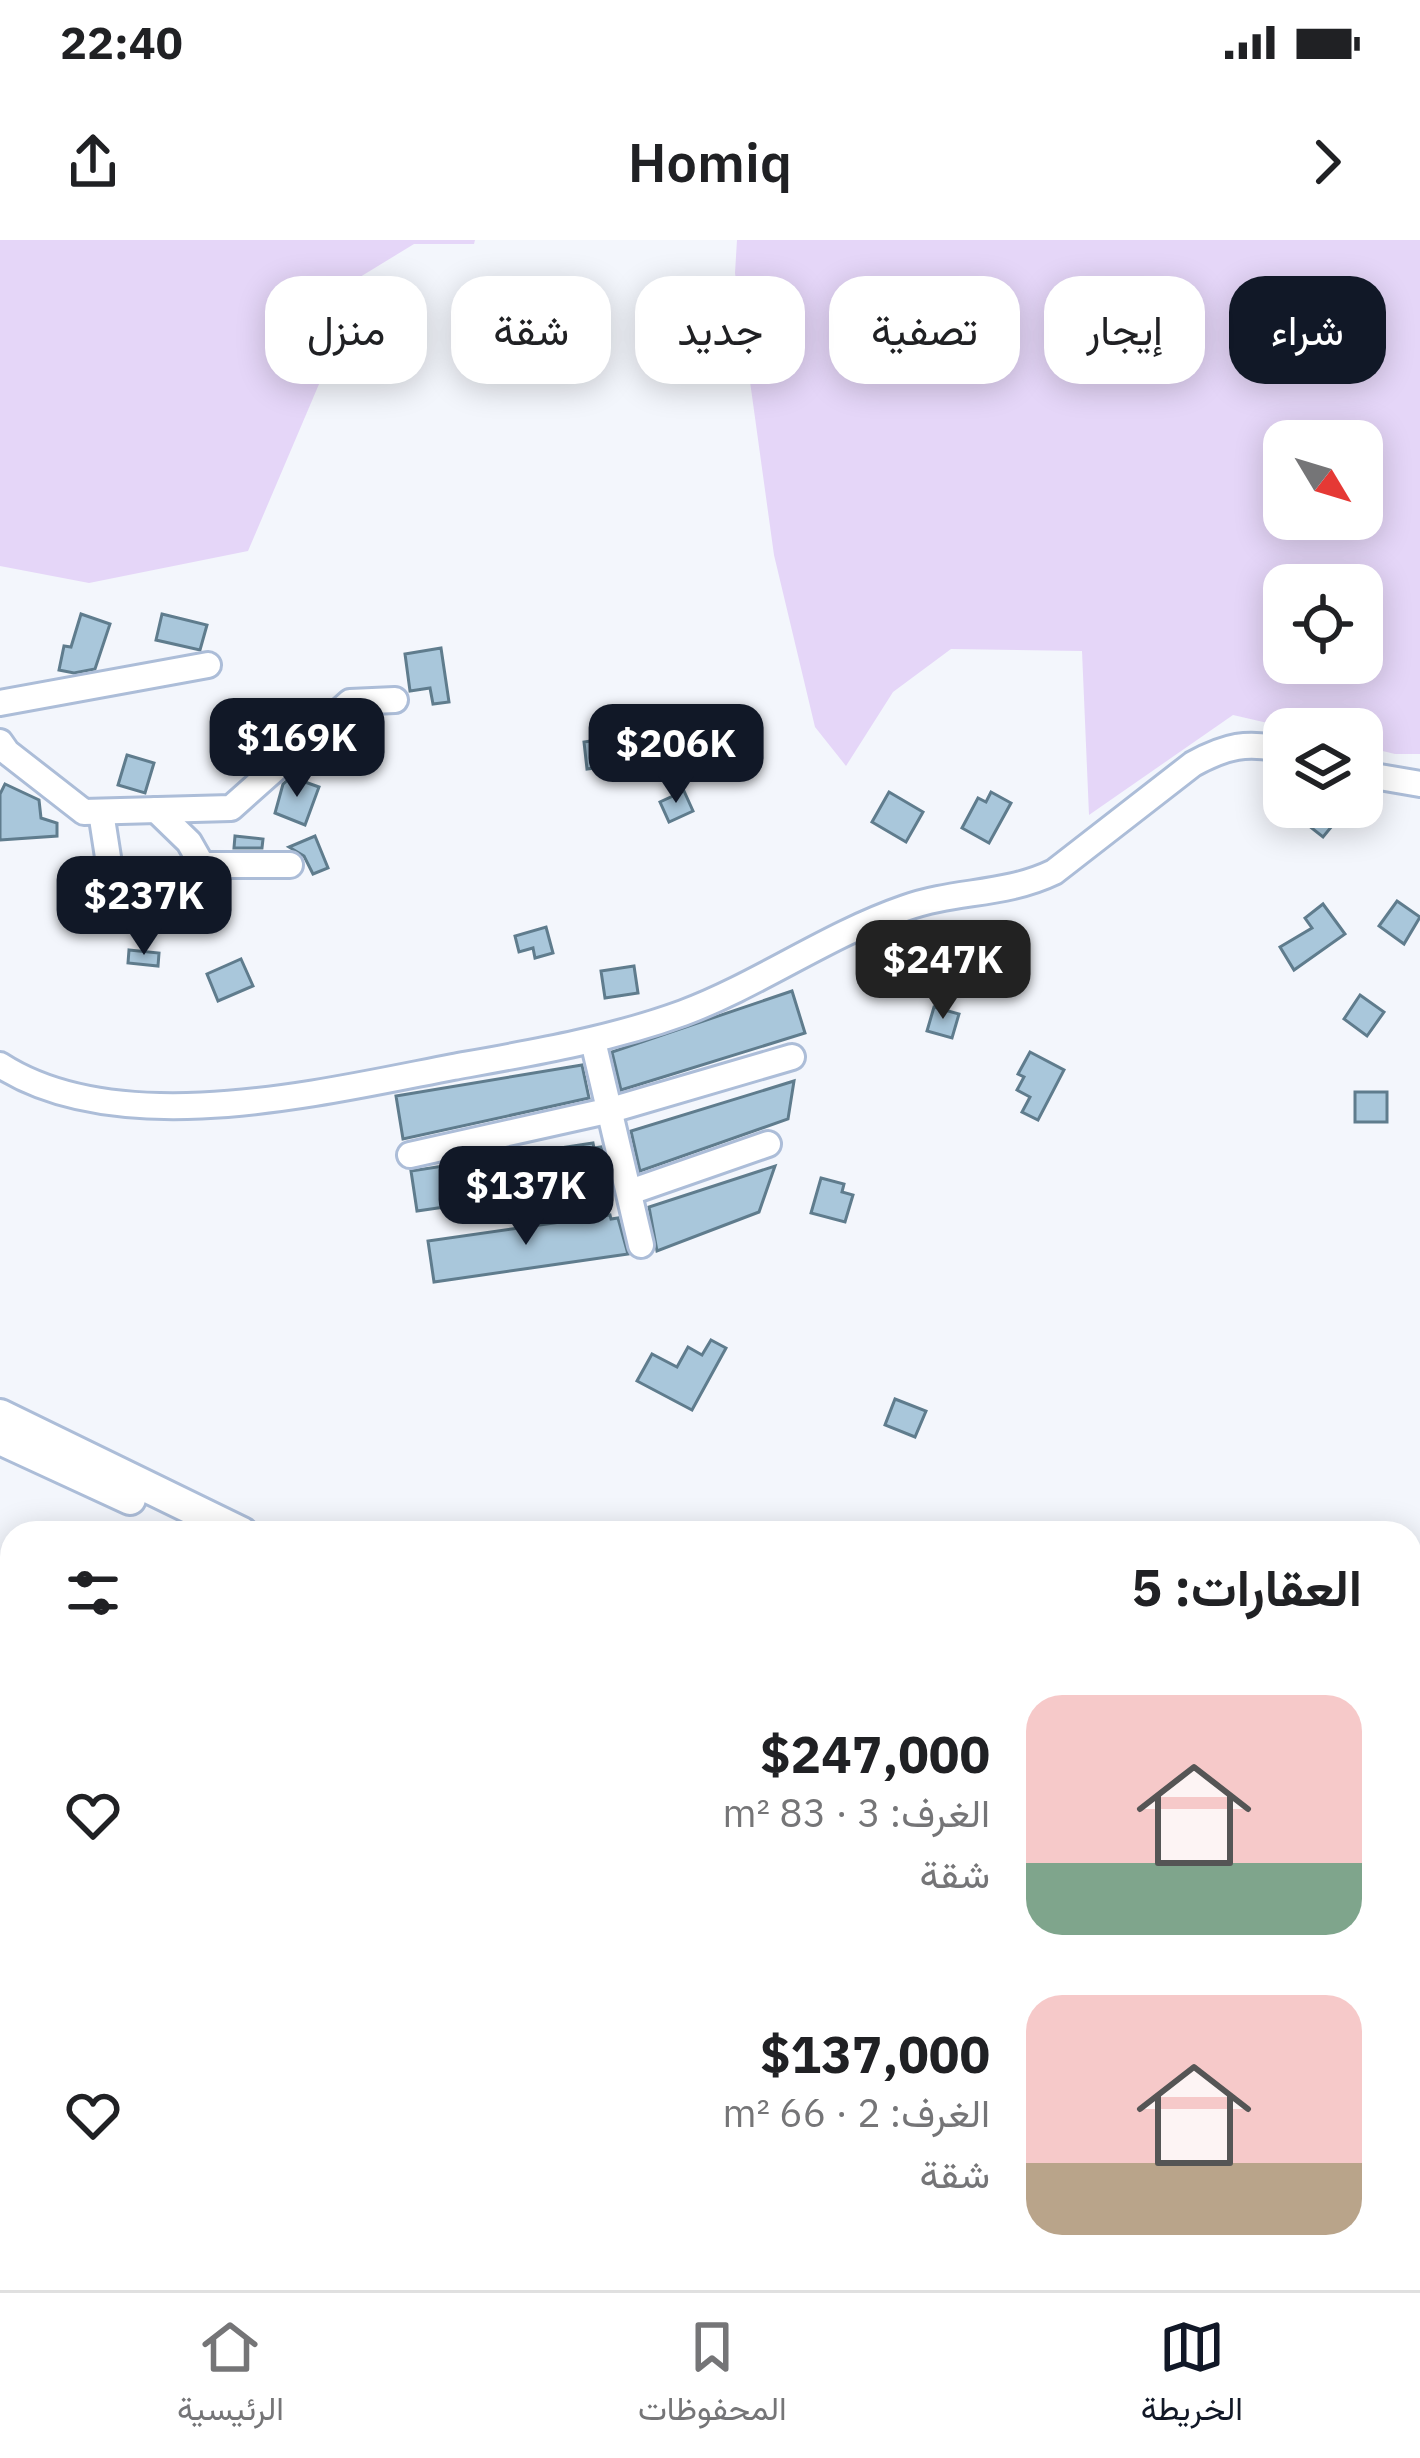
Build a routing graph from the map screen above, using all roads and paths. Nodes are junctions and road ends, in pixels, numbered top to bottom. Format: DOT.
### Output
graph roads {
  1 [pos="208,664"];
  2 [pos="395,700"];
  3 [pos="0,703"];
  4 [pos="0,742"];
  5 [pos="1263,746"];
  6 [pos="1383,778"];
  7 [pos="1420,784"];
  8 [pos="156,810"];
  9 [pos="101,812"];
  10 [pos="202,865"];
  11 [pos="290,865"];
  12 [pos="593,1041"];
  13 [pos="792,1057"];
  14 [pos="0,1065"];
  15 [pos="611,1111"];
  16 [pos="768,1144"];
  17 [pos="410,1155"];
  18 [pos="629,1192"];
  19 [pos="641,1245"];
  20 [pos="0,1414"];
  21 [pos="0,1438"];
  22 [pos="174,1521"];
  23 [pos="218,1521"];
  1 -- 3 [label="street"];
  2 -- 8 [label="street"];
  4 -- 9 [label="street"];
  5 -- 12 [label="street"];
  6 -- 7 [label="street"];
  8 -- 9 [label="street"];
  8 -- 10 [label="street"];
  9 -- 10 [label="street"];
  10 -- 11 [label="street"];
  12 -- 14 [label="street"];
  12 -- 15 [label="street"];
  13 -- 15 [label="street"];
  15 -- 17 [label="street"];
  15 -- 18 [label="street"];
  16 -- 18 [label="street"];
  18 -- 19 [label="street"];
  20 -- 23 [label="main road"];
  21 -- 22 [label="main road"];
}
